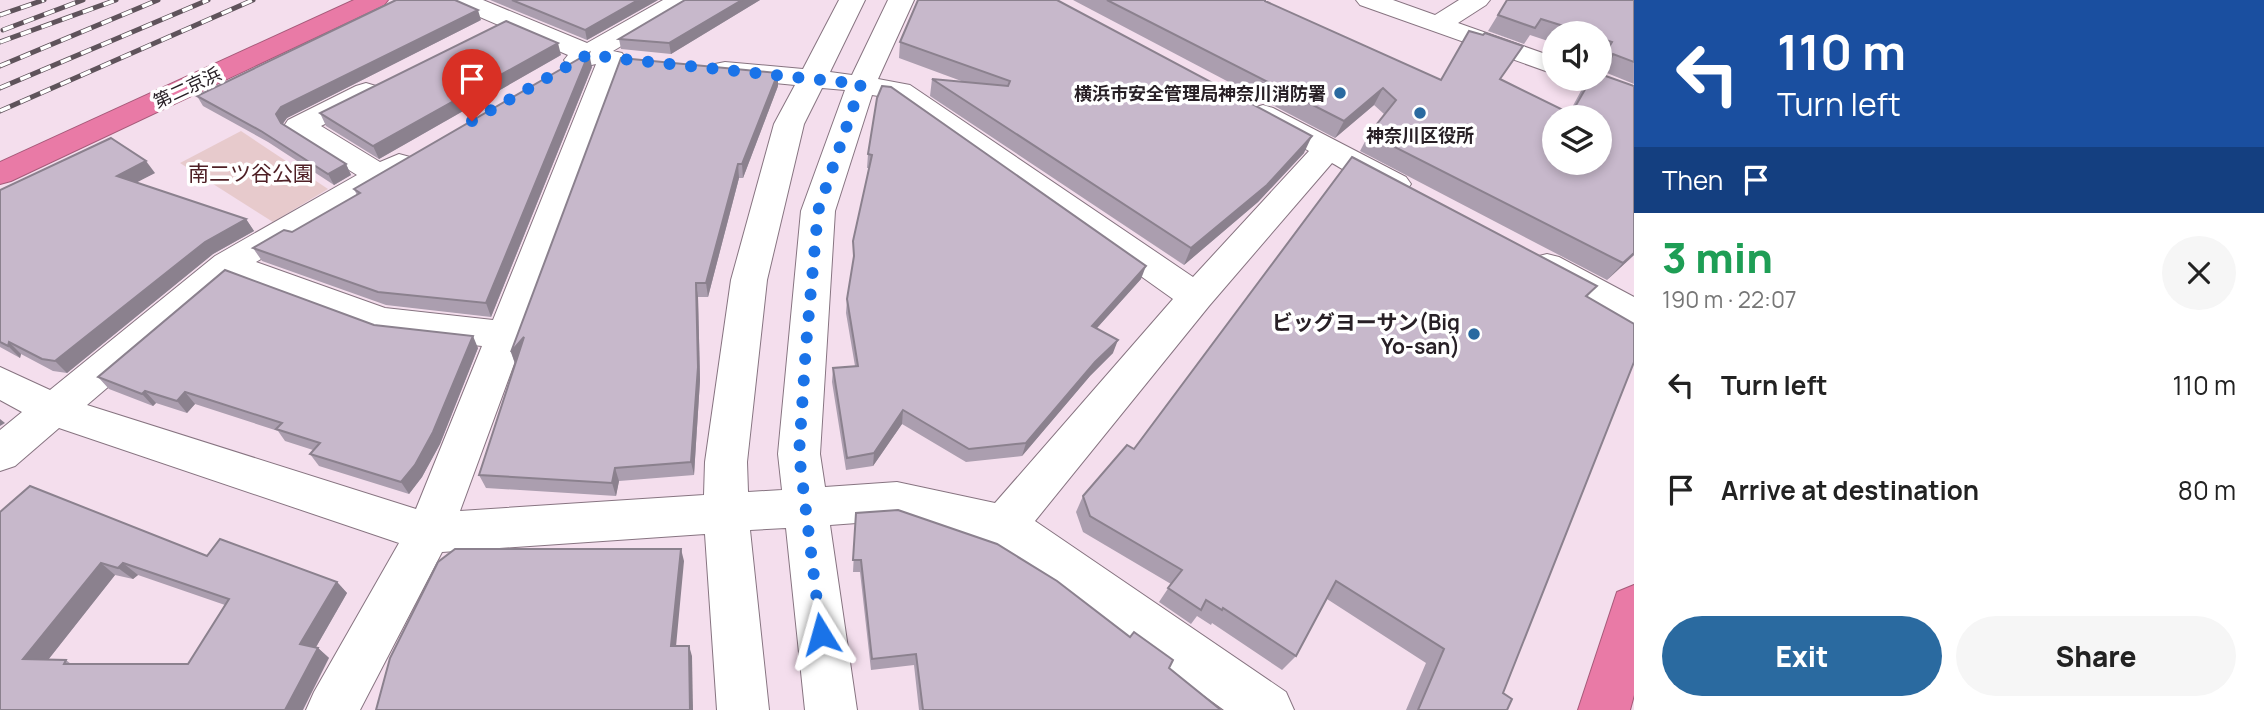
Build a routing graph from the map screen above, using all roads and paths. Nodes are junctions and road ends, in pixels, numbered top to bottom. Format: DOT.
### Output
graph roads {
  1 [pos="328,0"];
  2 [pos="375,0"];
  3 [pos="461,0"];
  4 [pos="681,0"];
  5 [pos="852,0"];
  6 [pos="901,0"];
  7 [pos="1369,0"];
  8 [pos="1477,0"];
  9 [pos="508,20"];
  10 [pos="1445,20"];
  11 [pos="471,39"];
  12 [pos="1542,46"];
  13 [pos="613,58"];
  14 [pos="1542,61"];
  15 [pos="691,66"];
  16 [pos="554,74"];
  17 [pos="811,78"];
  18 [pos="385,82"];
  19 [pos="861,84"];
  20 [pos="1244,103"];
  21 [pos="0,148"];
  22 [pos="426,148"];
  23 [pos="1329,148"];
  24 [pos="0,174"];
  25 [pos="379,175"];
  26 [pos="1415,195"];
  27 [pos="1524,254"];
  28 [pos="227,265"];
  29 [pos="1196,297"];
  30 [pos="1634,313"];
  31 [pos="505,335"];
  32 [pos="0,382"];
  33 [pos="53,411"];
  34 [pos="0,454"];
  35 [pos="804,508"];
  36 [pos="726,513"];
  37 [pos="1004,525"];
  38 [pos="429,533"];
  39 [pos="1634,608"];
  40 [pos="332,710"];
  41 [pos="743,710"];
  42 [pos="831,710"];
  43 [pos="1268,710"];
  44 [pos="1604,710"];
  1 -- 21 [label="highway, 第二京浜"];
  2 -- 24 [label="highway, 第二京浜"];
  3 -- 9 [label="street"];
  4 -- 13 [label="street"];
  5 -- 17 [label="street"];
  6 -- 19 [label="street"];
  7 -- 10 [label="street"];
  8 -- 10 [label="street"];
  9 -- 11 [label="street"];
  9 -- 13 [label="street"];
  10 -- 12 [label="street"];
  10 -- 14 [label="street"];
  13 -- 16 [label="street"];
  13 -- 31 [label="street"];
  15 -- 17 [label="street"];
  17 -- 19 [label="street"];
  17 -- 36 [label="street"];
  18 -- 25 [label="street"];
  19 -- 29 [label="street"];
  19 -- 35 [label="street"];
  20 -- 23 [label="street"];
  22 -- 25 [label="street"];
  23 -- 26 [label="street"];
  23 -- 29 [label="street"];
  25 -- 28 [label="street"];
  27 -- 30 [label="street"];
  28 -- 31 [label="street"];
  28 -- 33 [label="street"];
  29 -- 37 [label="street"];
  31 -- 38 [label="street"];
  32 -- 33 [label="street"];
  33 -- 34 [label="street"];
  33 -- 38 [label="street"];
  35 -- 36 [label="street"];
  35 -- 37 [label="street"];
  35 -- 42 [label="street"];
  36 -- 38 [label="street"];
  36 -- 41 [label="street"];
  37 -- 43 [label="street"];
  38 -- 40 [label="street"];
  39 -- 44 [label="highway"];
}
